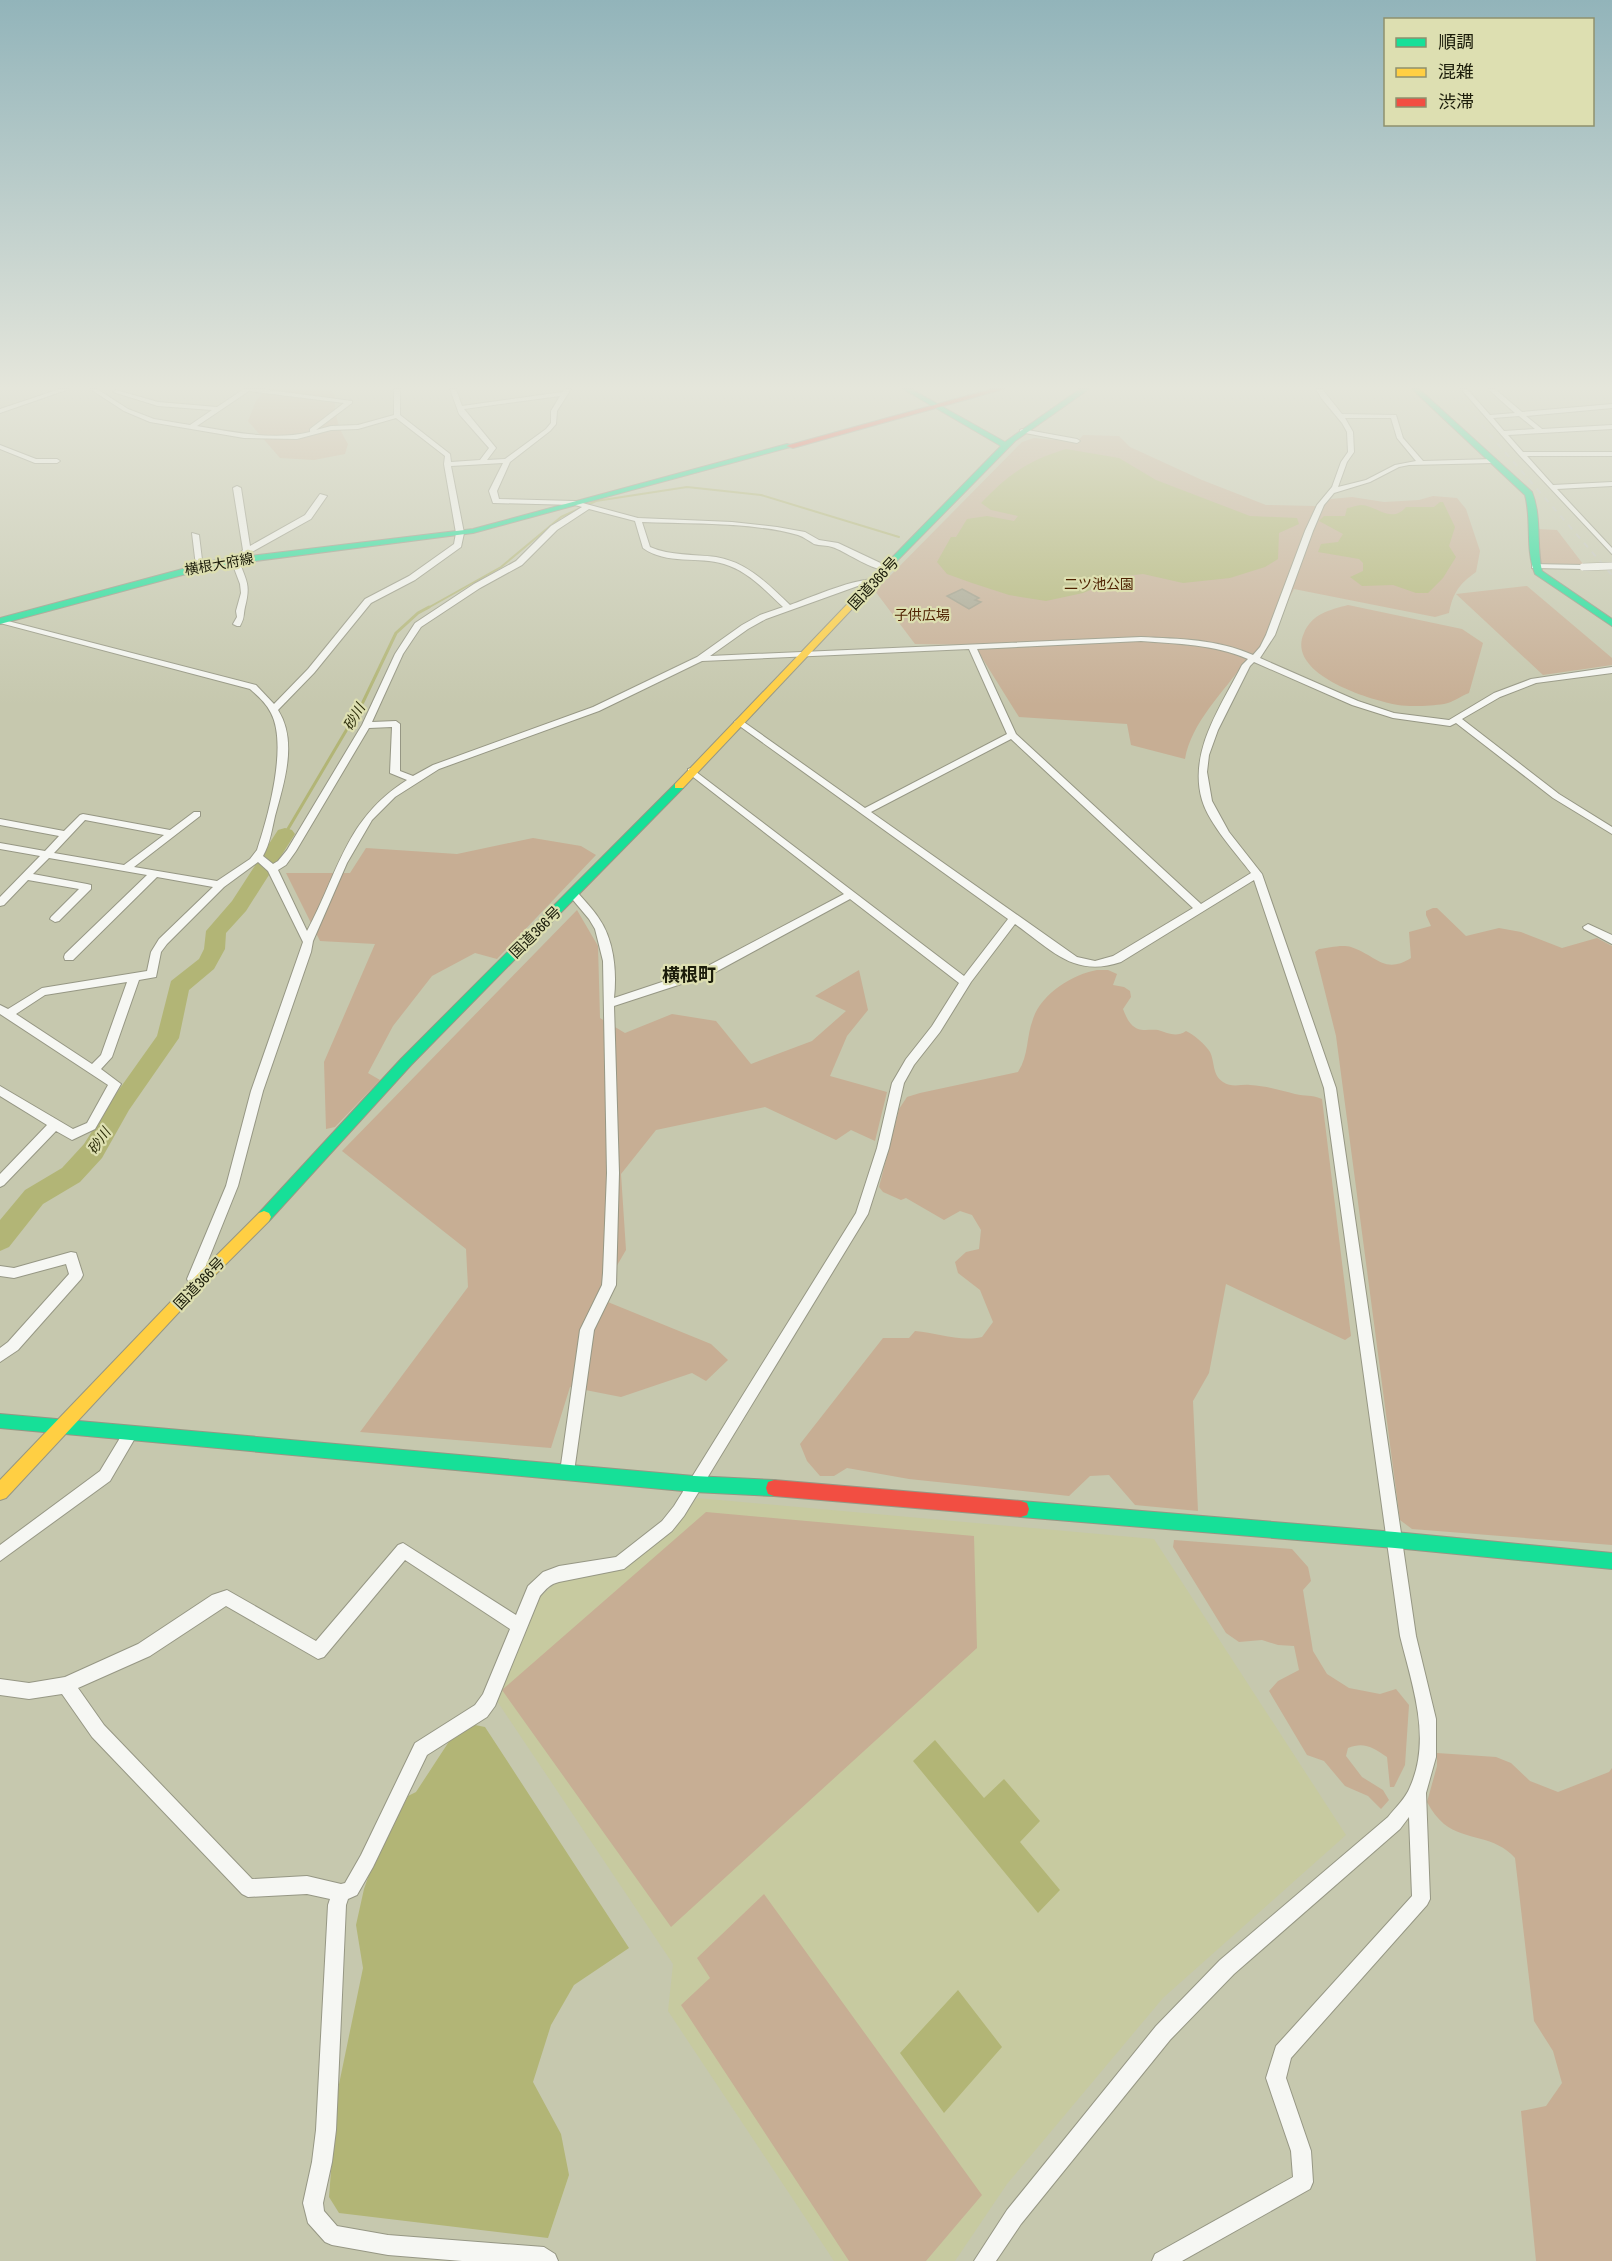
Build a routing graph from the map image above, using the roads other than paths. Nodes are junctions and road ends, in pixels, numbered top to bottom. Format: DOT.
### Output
graph roads {
  1 [pos="237,495"];
  2 [pos="453,495"];
  3 [pos="494,495"];
  4 [pos="619,495"];
  5 [pos="959,495"];
  6 [pos="1329,495"];
  7 [pos="1529,495"];
  8 [pos="1559,495"];
  9 [pos="323,496"];
  10 [pos="581,505"];
  11 [pos="638,520"];
  12 [pos="460,533"];
  13 [pos="195,535"];
  14 [pos="1612,552"];
  15 [pos="241,556"];
  16 [pos="200,566"];
  17 [pos="1535,566"];
  18 [pos="1612,566"];
  19 [pos="887,568"];
  20 [pos="875,581"];
  21 [pos="788,607"];
  22 [pos="0,621"];
  23 [pos="1612,623"];
  24 [pos="237,624"];
  25 [pos="972,646"];
  26 [pos="804,654"];
  27 [pos="1252,658"];
  28 [pos="700,659"];
  29 [pos="1612,670"];
  30 [pos="276,708"];
  31 [pos="1456,719"];
  32 [pos="738,722"];
  33 [pos="366,725"];
  34 [pos="1012,735"];
  35 [pos="691,771"];
  36 [pos="413,779"];
  37 [pos="864,812"];
  38 [pos="197,814"];
  39 [pos="0,822"];
  40 [pos="1612,831"];
  41 [pos="172,833"];
  42 [pos="66,834"];
  43 [pos="0,846"];
  44 [pos="45,856"];
  45 [pos="259,857"];
  46 [pos="271,867"];
  47 [pos="125,869"];
  48 [pos="154,874"];
  49 [pos="1257,874"];
  50 [pos="25,876"];
  51 [pos="219,885"];
  52 [pos="573,894"];
  53 [pos="850,895"];
  54 [pos="0,903"];
  55 [pos="1199,908"];
  56 [pos="55,919"];
  57 [pos="1014,919"];
  58 [pos="1588,927"];
  59 [pos="1612,940"];
  60 [pos="307,941"];
  61 [pos="69,957"];
  62 [pos="134,978"];
  63 [pos="967,979"];
  64 [pos="608,1004"];
  65 [pos="4,1012"];
  66 [pos="93,1070"];
  67 [pos="0,1090"];
  68 [pos="54,1125"];
  69 [pos="1,1179"];
  70 [pos="0,1271"];
  71 [pos="188,1293"];
  72 [pos="0,1356"];
  73 [pos="0,1421"];
  74 [pos="65,1425"];
  75 [pos="131,1433"];
  76 [pos="567,1472"];
  77 [pos="694,1484"];
  78 [pos="0,1492"];
  79 [pos="1395,1540"];
  80 [pos="0,1554"];
  81 [pos="1612,1561"];
  82 [pos="519,1626"];
  83 [pos="66,1685"];
  84 [pos="0,1687"];
  85 [pos="1417,1793"];
  86 [pos="341,1893"];
  87 [pos="548,2261"];
  88 [pos="984,2261"];
  89 [pos="1162,2261"];
  1 -- 15 [label="street"];
  2 -- 12 [label="street"];
  3 -- 10 [label="street"];
  4 -- 10 [label="main road, 横根大府線"];
  5 -- 19 [label="main road, 国道366号"];
  6 -- 27 [label="street"];
  7 -- 17 [label="main road"];
  8 -- 14 [label="street"];
  9 -- 15 [label="street"];
  10 -- 11 [label="street"];
  10 -- 12 [label="main road, 横根大府線"];
  10 -- 33 [label="street"];
  11 -- 19 [label="street"];
  11 -- 21 [label="street"];
  12 -- 15 [label="main road, 横根大府線"];
  12 -- 30 [label="street"];
  13 -- 16 [label="street"];
  15 -- 16 [label="main road, 横根大府線"];
  15 -- 24 [label="street"];
  16 -- 22 [label="main road, 横根大府線"];
  17 -- 18 [label="street, bridge"];
  17 -- 23 [label="main road"];
  19 -- 20 [label="main road, 国道366号"];
  20 -- 21 [label="street"];
  20 -- 26 [label="main road, 国道366号"];
  21 -- 28 [label="street"];
  22 -- 30 [label="street"];
  25 -- 26 [label="street"];
  25 -- 27 [label="street"];
  25 -- 34 [label="street"];
  26 -- 28 [label="street"];
  26 -- 32 [label="main road, 国道366号"];
  27 -- 31 [label="street"];
  27 -- 49 [label="street"];
  28 -- 36 [label="street"];
  29 -- 31 [label="street"];
  30 -- 45 [label="street"];
  31 -- 40 [label="street"];
  32 -- 35 [label="main road, 国道366号"];
  32 -- 37 [label="street"];
  33 -- 36 [label="street"];
  33 -- 46 [label="street"];
  34 -- 37 [label="street"];
  34 -- 55 [label="street"];
  35 -- 52 [label="main road, 国道366号"];
  35 -- 53 [label="street"];
  36 -- 60 [label="street"];
  37 -- 57 [label="street"];
  38 -- 41 [label="street"];
  39 -- 42 [label="street"];
  41 -- 42 [label="street"];
  41 -- 47 [label="street"];
  42 -- 44 [label="street"];
  43 -- 44 [label="street"];
  44 -- 47 [label="street"];
  44 -- 50 [label="street"];
  45 -- 46 [label="street"];
  45 -- 51 [label="street"];
  46 -- 60 [label="street"];
  47 -- 48 [label="street"];
  48 -- 51 [label="street"];
  48 -- 61 [label="street"];
  49 -- 55 [label="street"];
  49 -- 79 [label="street"];
  50 -- 54 [label="street"];
  50 -- 56 [label="street"];
  51 -- 62 [label="street"];
  52 -- 64 [label="street"];
  52 -- 71 [label="main road, 国道366号"];
  53 -- 63 [label="street"];
  53 -- 64 [label="street"];
  55 -- 57 [label="street"];
  57 -- 63 [label="street"];
  58 -- 59 [label="street"];
  60 -- 71 [label="street"];
  62 -- 65 [label="street"];
  62 -- 66 [label="street"];
  63 -- 77 [label="street"];
  64 -- 76 [label="street"];
  65 -- 66 [label="street"];
  66 -- 68 [label="street"];
  67 -- 68 [label="street"];
  68 -- 69 [label="street"];
  70 -- 72 [label="street"];
  71 -- 74 [label="main road, 国道366号"];
  73 -- 74 [label="main road"];
  74 -- 75 [label="main road"];
  74 -- 78 [label="main road, 国道366号"];
  75 -- 76 [label="main road"];
  75 -- 80 [label="street"];
  76 -- 77 [label="main road"];
  77 -- 79 [label="main road"];
  77 -- 82 [label="street"];
  79 -- 81 [label="main road"];
  79 -- 85 [label="street"];
  82 -- 83 [label="street"];
  82 -- 86 [label="street"];
  83 -- 84 [label="street"];
  83 -- 86 [label="street"];
  85 -- 88 [label="street"];
  85 -- 89 [label="street"];
  86 -- 87 [label="street"];
}
